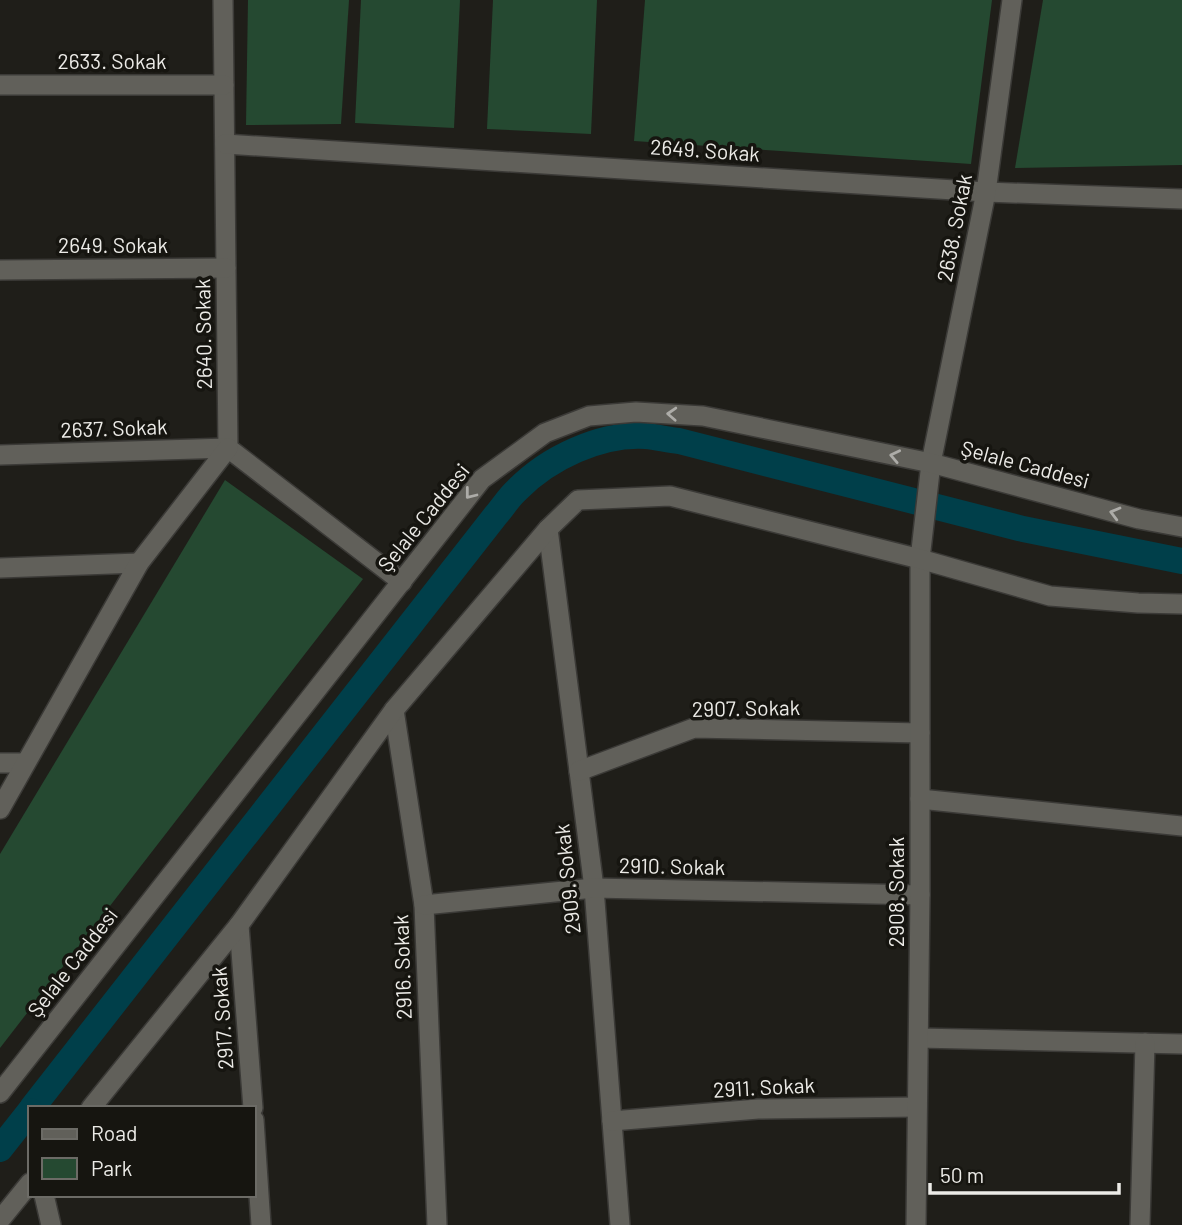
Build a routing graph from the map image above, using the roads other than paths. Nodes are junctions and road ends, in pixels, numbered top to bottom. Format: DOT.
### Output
graph roads {
  1 [pos="223,0"];
  2 [pos="1012,0"];
  3 [pos="0,85"];
  4 [pos="224,85"];
  5 [pos="225,144"];
  6 [pos="986,192"];
  7 [pos="1182,199"];
  8 [pos="226,268"];
  9 [pos="0,270"];
  10 [pos="228,448"];
  11 [pos="0,455"];
  12 [pos="931,463"];
  13 [pos="1182,527"];
  14 [pos="548,529"];
  15 [pos="920,559"];
  16 [pos="139,563"];
  17 [pos="0,568"];
  18 [pos="402,582"];
  19 [pos="1182,604"];
  20 [pos="394,710"];
  21 [pos="920,733"];
  22 [pos="0,763"];
  23 [pos="25,763"];
  24 [pos="579,771"];
  25 [pos="920,799"];
  26 [pos="0,809"];
  27 [pos="1182,826"];
  28 [pos="594,888"];
  29 [pos="920,895"];
  30 [pos="424,905"];
  31 [pos="239,925"];
  32 [pos="919,1038"];
  33 [pos="1145,1043"];
  34 [pos="1182,1044"];
  35 [pos="0,1093"];
  36 [pos="93,1106"];
  37 [pos="253,1106"];
  38 [pos="918,1107"];
  39 [pos="612,1121"];
  40 [pos="256,1150"];
  41 [pos="28,1186"];
  42 [pos="44,1197"];
  43 [pos="0,1220"];
  44 [pos="51,1225"];
  45 [pos="261,1225"];
  46 [pos="436,1225"];
  47 [pos="620,1225"];
  48 [pos="916,1225"];
  49 [pos="1140,1225"];
  1 -- 4 [label="street, 2640. Sokak"];
  2 -- 6 [label="street, 2638. Sokak"];
  3 -- 4 [label="street, 2633. Sokak"];
  4 -- 5 [label="street, 2640. Sokak"];
  5 -- 6 [label="street, 2649. Sokak"];
  5 -- 8 [label="street, 2640. Sokak"];
  6 -- 7 [label="street, 2649. Sokak"];
  6 -- 12 [label="street, 2638. Sokak"];
  8 -- 9 [label="street, 2649. Sokak"];
  8 -- 10 [label="street, 2640. Sokak"];
  10 -- 11 [label="street, 2637. Sokak"];
  10 -- 16 [label="street"];
  10 -- 18 [label="street"];
  13 -- 12 [label="street, Şelale Caddesi, one-way"];
  12 -- 15 [label="street, 2638. Sokak"];
  12 -- 18 [label="street, Şelale Caddesi, one-way"];
  14 -- 15 [label="street"];
  14 -- 20 [label="street"];
  14 -- 24 [label="street, 2909. Sokak"];
  15 -- 19 [label="street"];
  15 -- 21 [label="street, 2908. Sokak"];
  16 -- 17 [label="street"];
  16 -- 23 [label="street"];
  18 -- 35 [label="street, Şelale Caddesi"];
  20 -- 30 [label="street, 2916. Sokak"];
  20 -- 31 [label="street"];
  21 -- 24 [label="street, 2907. Sokak"];
  21 -- 25 [label="street, 2908. Sokak"];
  22 -- 23 [label="street"];
  23 -- 26 [label="street"];
  24 -- 28 [label="street, 2909. Sokak"];
  25 -- 27 [label="street"];
  25 -- 29 [label="street, 2908. Sokak"];
  28 -- 29 [label="street, 2910. Sokak"];
  28 -- 30 [label="street, 2910. Sokak"];
  28 -- 39 [label="street, 2909. Sokak"];
  29 -- 32 [label="street, 2908. Sokak"];
  30 -- 46 [label="street, 2916. Sokak"];
  31 -- 36 [label="street"];
  31 -- 37 [label="street, 2917. Sokak"];
  32 -- 33 [label="street"];
  32 -- 38 [label="street, 2908. Sokak"];
  33 -- 34 [label="street"];
  33 -- 49 [label="street"];
  38 -- 39 [label="street, 2911. Sokak"];
  38 -- 48 [label="street, 2908. Sokak"];
  39 -- 47 [label="street, 2909. Sokak"];
  40 -- 45 [label="street"];
  41 -- 43 [label="street"];
  42 -- 44 [label="street"];
}
